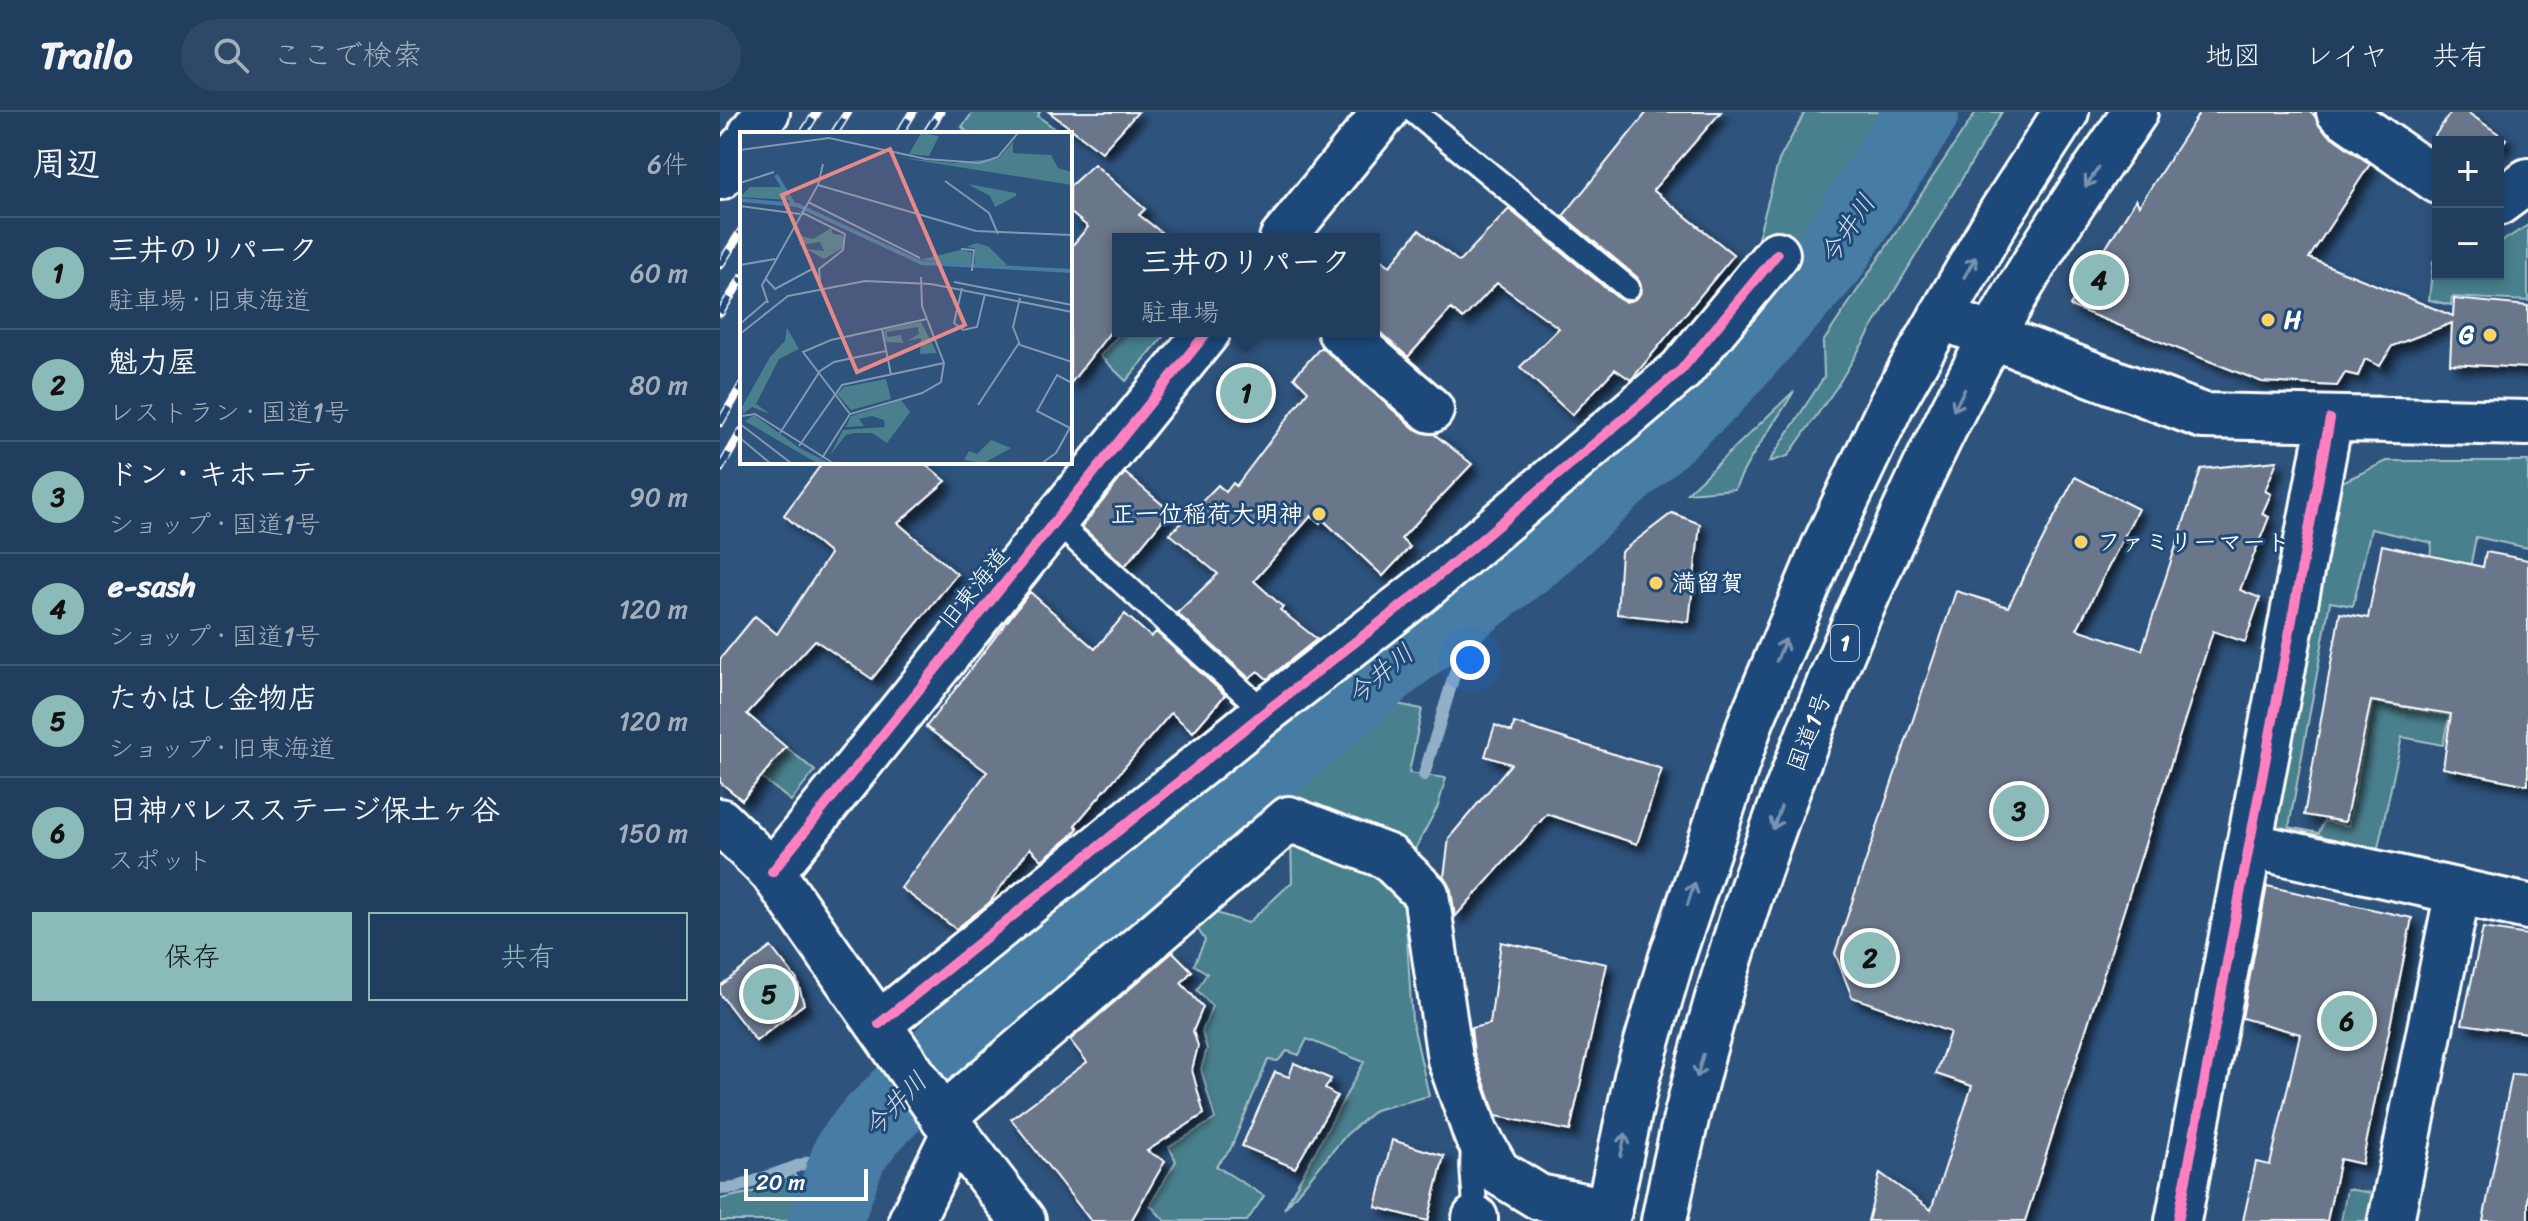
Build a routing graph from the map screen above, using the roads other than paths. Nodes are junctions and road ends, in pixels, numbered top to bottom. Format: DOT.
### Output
graph roads {
  1 [pos="767,112"];
  2 [pos="1385,112"];
  3 [pos="1414,112"];
  4 [pos="2066,112"];
  5 [pos="2135,112"];
  6 [pos="2339,112"];
  7 [pos="752,132"];
  8 [pos="740,150"];
  9 [pos="720,177"];
  10 [pos="2432,177"];
  11 [pos="2528,181"];
  12 [pos="2504,199"];
  13 [pos="1287,233"];
  14 [pos="1777,254"];
  15 [pos="1628,288"];
  16 [pos="1941,317"];
  17 [pos="1203,337"];
  18 [pos="1347,337"];
  19 [pos="1993,337"];
  20 [pos="1431,410"];
  21 [pos="2330,419"];
  22 [pos="2528,423"];
  23 [pos="1054,520"];
  24 [pos="1265,712"];
  25 [pos="720,821"];
  26 [pos="2249,845"];
  27 [pos="720,852"];
  28 [pos="772,872"];
  29 [pos="2458,891"];
  30 [pos="2528,907"];
  31 [pos="887,1035"];
  32 [pos="940,1112"];
  33 [pos="1476,1134"];
  34 [pos="1608,1216"];
  35 [pos="1475,1219"];
  36 [pos="911,1221"];
  37 [pos="1023,1221"];
  38 [pos="1664,1221"];
  39 [pos="2178,1221"];
  40 [pos="2391,1221"];
  1 -- 7 [label="main road"];
  2 -- 13 [label="main road"];
  3 -- 15 [label="lane"];
  16 -- 4 [label="main road, one-way"];
  5 -- 19 [label="main road, 国道1号 / 1, one-way"];
  6 -- 10 [label="main road"];
  8 -- 9 [label="main road"];
  11 -- 12 [label="main road"];
  14 -- 24 [label="main road"];
  16 -- 19 [label="main road"];
  34 -- 16 [label="main road, one-way"];
  17 -- 23 [label="main road, 旧東海道"];
  18 -- 20 [label="main road"];
  19 -- 21 [label="main road"];
  19 -- 38 [label="main road, 国道1号 / 1, one-way"];
  21 -- 22 [label="main road"];
  21 -- 26 [label="main road"];
  23 -- 24 [label="lane"];
  23 -- 28 [label="main road, 旧東海道"];
  24 -- 31 [label="main road"];
  25 -- 28 [label="main road"];
  26 -- 29 [label="main road"];
  26 -- 39 [label="main road"];
  27 -- 28 [label="main road"];
  28 -- 31 [label="main road"];
  29 -- 30 [label="main road"];
  29 -- 40 [label="main road"];
  31 -- 32 [label="main road"];
  32 -- 33 [label="main road"];
  32 -- 36 [label="main road"];
  32 -- 37 [label="main road"];
  33 -- 34 [label="main road"];
  33 -- 35 [label="lane"];
}
